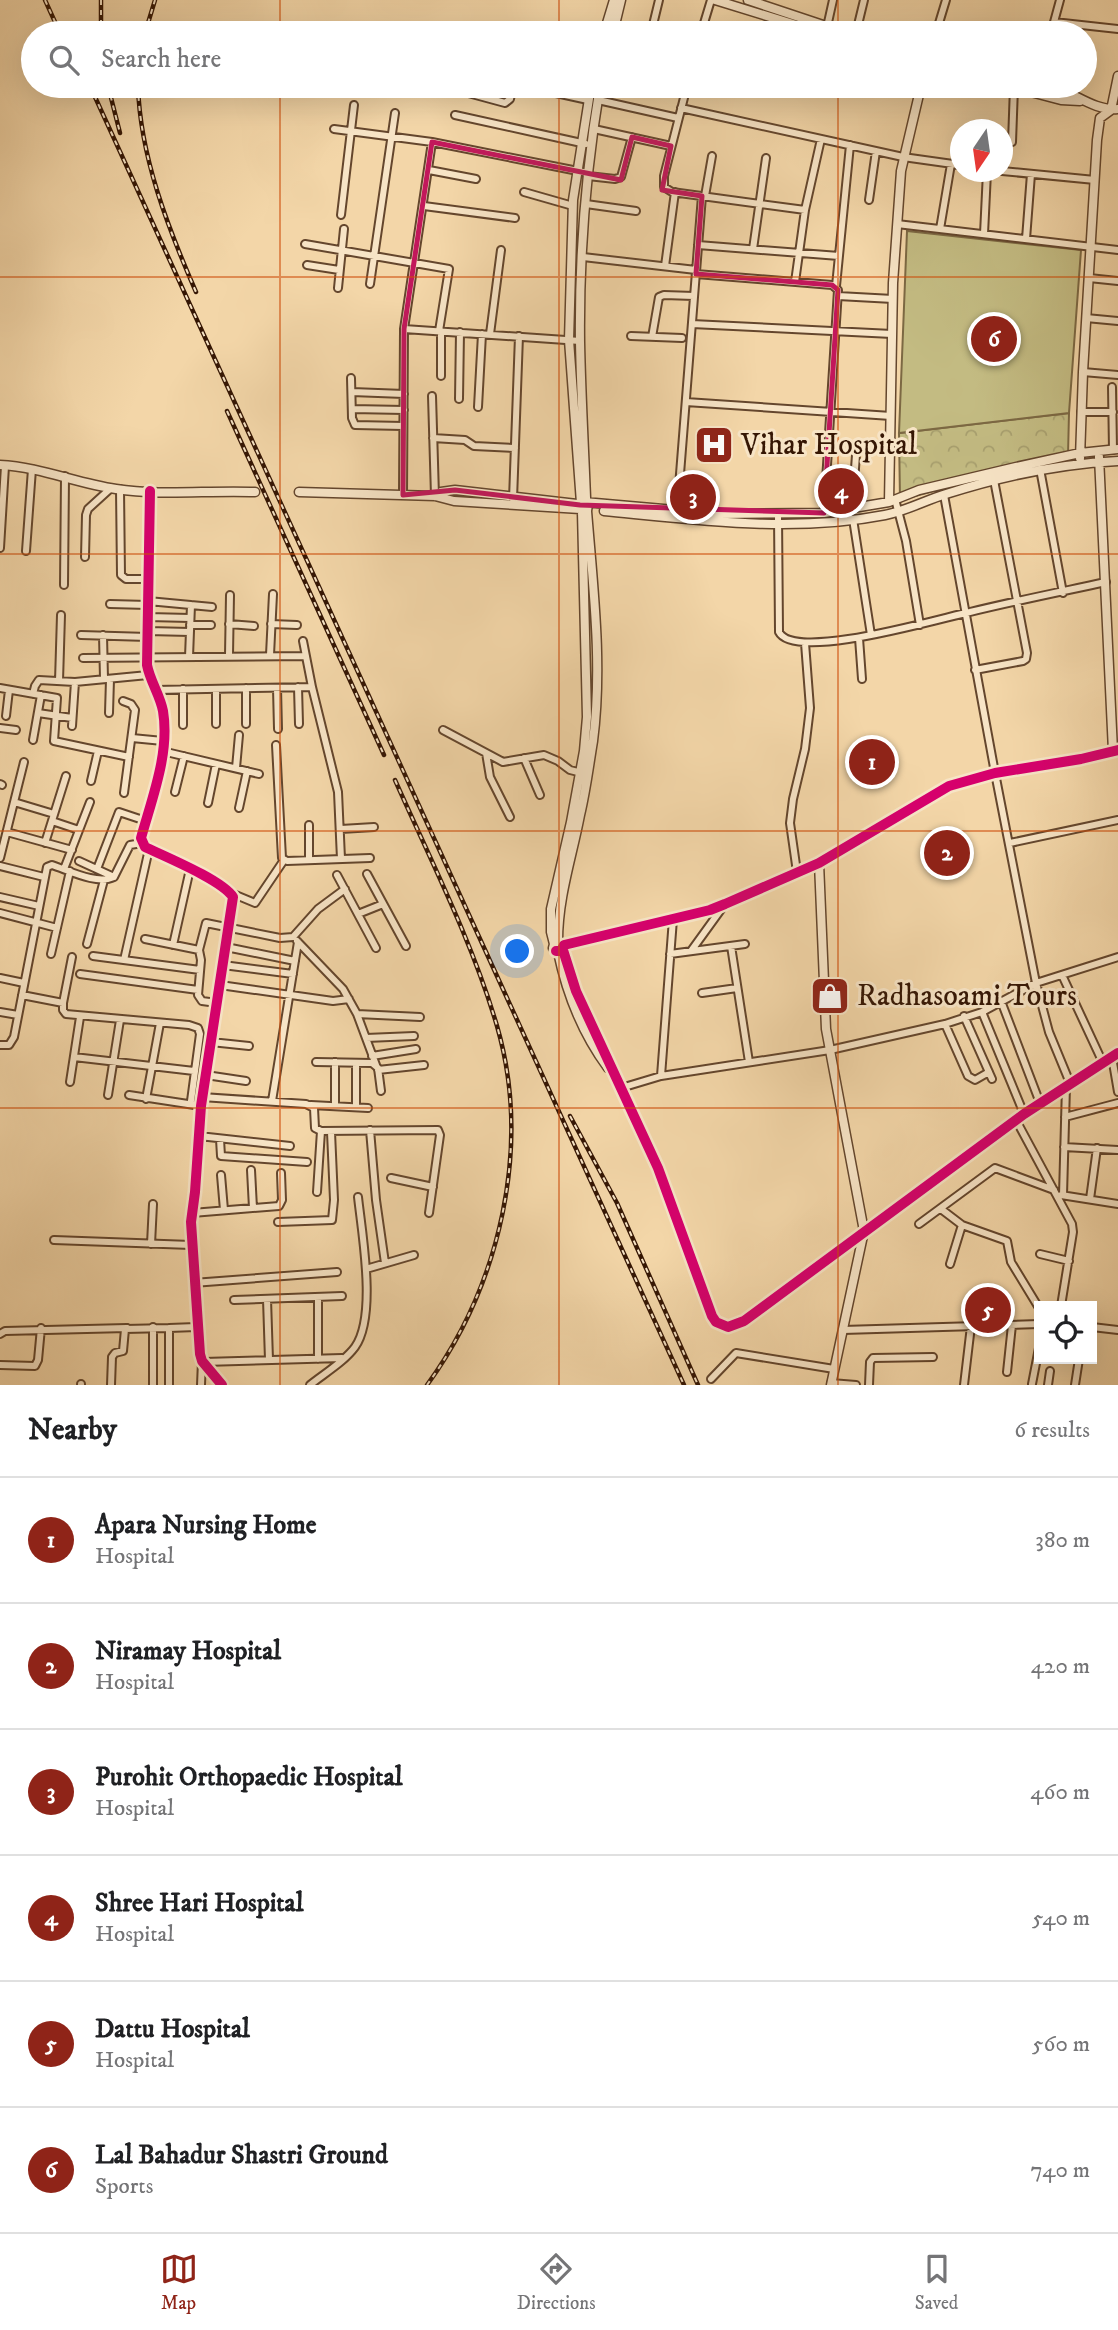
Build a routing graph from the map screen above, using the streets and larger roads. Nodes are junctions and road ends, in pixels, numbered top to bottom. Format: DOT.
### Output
graph roads {
  1 [pos="614,0"];
  2 [pos="621,0"];
  3 [pos="659,0"];
  4 [pos="713,0"];
  5 [pos="748,0"];
  6 [pos="833,0"];
  7 [pos="864,0"];
  8 [pos="946,0"];
  9 [pos="1060,0"];
  10 [pos="775,4"];
  11 [pos="608,21"];
  12 [pos="616,21"];
  13 [pos="654,21"];
  14 [pos="705,21"];
  15 [pos="791,21"];
  16 [pos="807,21"];
  17 [pos="827,21"];
  18 [pos="859,21"];
  19 [pos="940,21"];
  20 [pos="1054,21"];
  21 [pos="1097,27"];
  22 [pos="1118,29"];
  23 [pos="1118,76"];
  24 [pos="487,98"];
  25 [pos="510,98"];
  26 [pos="580,98"];
  27 [pos="684,98"];
  28 [pos="918,98"];
  29 [pos="1011,98"];
  30 [pos="1054,98"];
  31 [pos="1072,98"];
  32 [pos="589,100"];
  33 [pos="598,100"];
  34 [pos="1078,100"];
  35 [pos="354,105"];
  36 [pos="681,108"];
  37 [pos="1115,109"];
  38 [pos="395,113"];
  39 [pos="454,115"];
  40 [pos="678,118"];
  41 [pos="1012,119"];
  42 [pos="334,129"];
  43 [pos="594,129"];
  44 [pos="351,131"];
  45 [pos="391,136"];
  46 [pos="632,137"];
  47 [pos="821,139"];
  48 [pos="432,142"];
  49 [pos="581,143"];
  50 [pos="592,145"];
  51 [pos="850,145"];
  52 [pos="671,146"];
  53 [pos="876,151"];
  54 [pos="712,156"];
  55 [pos="904,157"];
  56 [pos="766,158"];
  57 [pos="950,164"];
  58 [pos="429,170"];
  59 [pos="950,170"];
  60 [pos="576,171"];
  61 [pos="1013,171"];
  62 [pos="588,174"];
  63 [pos="1031,174"];
  64 [pos="476,178"];
  65 [pos="1095,180"];
  66 [pos="987,182"];
  67 [pos="524,192"];
  68 [pos="675,192"];
  69 [pos="703,196"];
  70 [pos="869,200"];
  71 [pos="760,202"];
  72 [pos="586,204"];
  73 [pos="424,206"];
  74 [pos="573,206"];
  75 [pos="805,210"];
  76 [pos="636,211"];
  77 [pos="341,215"];
  78 [pos="515,218"];
  79 [pos="897,224"];
  80 [pos="344,229"];
  81 [pos="940,229"];
  82 [pos="984,234"];
  83 [pos="1026,239"];
  84 [pos="305,244"];
  85 [pos="698,245"];
  86 [pos="1091,247"];
  87 [pos="753,249"];
  88 [pos="500,250"];
  89 [pos="1118,250"];
  90 [pos="341,251"];
  91 [pos="800,253"];
  92 [pos="376,256"];
  93 [pos="839,256"];
  94 [pos="583,257"];
  95 [pos="415,263"];
  96 [pos="307,265"];
  97 [pos="665,266"];
  98 [pos="339,270"];
  99 [pos="696,272"];
  100 [pos="1089,278"];
  101 [pos="1118,281"];
  102 [pos="796,282"];
  103 [pos="370,284"];
  104 [pos="836,286"];
  105 [pos="338,288"];
  106 [pos="694,296"];
  107 [pos="838,296"];
  108 [pos="893,299"];
  109 [pos="1086,318"];
  110 [pos="1118,321"];
  111 [pos="692,324"];
  112 [pos="404,329"];
  113 [pos="440,331"];
  114 [pos="835,331"];
  115 [pos="460,332"];
  116 [pos="482,334"];
  117 [pos="490,334"];
  118 [pos="892,334"];
  119 [pos="519,336"];
  120 [pos="631,336"];
  121 [pos="652,337"];
  122 [pos="682,338"];
  123 [pos="569,340"];
  124 [pos="580,341"];
  125 [pos="1083,372"];
  126 [pos="1118,374"];
  127 [pos="441,376"];
  128 [pos="351,378"];
  129 [pos="1112,387"];
  130 [pos="352,392"];
  131 [pos="404,394"];
  132 [pos="432,396"];
  133 [pos="458,399"];
  134 [pos="686,402"];
  135 [pos="478,407"];
  136 [pos="352,409"];
  137 [pos="404,410"];
  138 [pos="830,412"];
  139 [pos="1082,412"];
  140 [pos="1113,412"];
  141 [pos="891,416"];
  142 [pos="403,426"];
  143 [pos="433,438"];
  144 [pos="515,448"];
  145 [pos="1116,450"];
  146 [pos="1098,451"];
  147 [pos="1080,453"];
  148 [pos="856,455"];
  149 [pos="1118,461"];
  150 [pos="1099,462"];
  151 [pos="1080,464"];
  152 [pos="3,466"];
  153 [pos="32,469"];
  154 [pos="1040,469"];
  155 [pos="65,477"];
  156 [pos="994,480"];
  157 [pos="116,489"];
  158 [pos="150,491"];
  159 [pos="255,492"];
  160 [pos="299,492"];
  161 [pos="403,495"];
  162 [pos="944,495"];
  163 [pos="435,496"];
  164 [pos="513,500"];
  165 [pos="892,500"];
  166 [pos="584,507"];
  167 [pos="852,509"];
  168 [pos="898,512"];
  169 [pos="824,513"];
  170 [pos="677,514"];
  171 [pos="778,519"];
  172 [pos="853,519"];
  173 [pos="0,548"];
  174 [pos="26,551"];
  175 [pos="85,557"];
  176 [pos="149,579"];
  177 [pos="1106,582"];
  178 [pos="64,585"];
  179 [pos="1063,593"];
  180 [pos="273,594"];
  181 [pos="230,595"];
  182 [pos="1017,601"];
  183 [pos="148,603"];
  184 [pos="110,604"];
  185 [pos="191,605"];
  186 [pos="212,607"];
  187 [pos="966,612"];
  188 [pos="61,615"];
  189 [pos="148,617"];
  190 [pos="229,624"];
  191 [pos="271,624"];
  192 [pos="190,625"];
  193 [pos="211,625"];
  194 [pos="297,625"];
  195 [pos="920,625"];
  196 [pos="254,626"];
  197 [pos="148,634"];
  198 [pos="81,635"];
  199 [pos="103,635"];
  200 [pos="871,635"];
  201 [pos="859,638"];
  202 [pos="303,641"];
  203 [pos="805,643"];
  204 [pos="229,655"];
  205 [pos="270,655"];
  206 [pos="147,656"];
  207 [pos="306,656"];
  208 [pos="104,657"];
  209 [pos="189,657"];
  210 [pos="83,658"];
  211 [pos="975,670"];
  212 [pos="148,675"];
  213 [pos="107,679"];
  214 [pos="862,679"];
  215 [pos="59,681"];
  216 [pos="75,682"];
  217 [pos="298,687"];
  218 [pos="312,687"];
  219 [pos="0,688"];
  220 [pos="246,688"];
  221 [pos="276,688"];
  222 [pos="183,689"];
  223 [pos="216,689"];
  224 [pos="9,690"];
  225 [pos="156,690"];
  226 [pos="33,694"];
  227 [pos="41,695"];
  228 [pos="123,701"];
  229 [pos="38,713"];
  230 [pos="109,713"];
  231 [pos="6,716"];
  232 [pos="56,716"];
  233 [pos="216,724"];
  234 [pos="246,724"];
  235 [pos="299,724"];
  236 [pos="183,725"];
  237 [pos="0,728"];
  238 [pos="278,729"];
  239 [pos="16,730"];
  240 [pos="443,730"];
  241 [pos="239,735"];
  242 [pos="132,738"];
  243 [pos="33,740"];
  244 [pos="163,741"];
  245 [pos="276,745"];
  246 [pos="97,751"];
  247 [pos="162,751"];
  248 [pos="1115,751"];
  249 [pos="486,753"];
  250 [pos="184,756"];
  251 [pos="129,757"];
  252 [pos="524,758"];
  253 [pos="24,762"];
  254 [pos="216,764"];
  255 [pos="236,768"];
  256 [pos="247,771"];
  257 [pos="584,773"];
  258 [pos="995,773"];
  259 [pos="259,774"];
  260 [pos="66,776"];
  261 [pos="91,781"];
  262 [pos="175,792"];
  263 [pos="124,793"];
  264 [pos="540,795"];
  265 [pos="14,802"];
  266 [pos="90,802"];
  267 [pos="208,803"];
  268 [pos="239,808"];
  269 [pos="510,817"];
  270 [pos="53,818"];
  271 [pos="1118,820"];
  272 [pos="146,821"];
  273 [pos="309,825"];
  274 [pos="374,827"];
  275 [pos="341,829"];
  276 [pos="79,830"];
  277 [pos="7,832"];
  278 [pos="45,842"];
  279 [pos="142,843"];
  280 [pos="1010,843"];
  281 [pos="149,849"];
  282 [pos="72,850"];
  283 [pos="0,858"];
  284 [pos="370,858"];
  285 [pos="341,859"];
  286 [pos="284,860"];
  287 [pos="310,860"];
  288 [pos="79,861"];
  289 [pos="819,863"];
  290 [pos="0,866"];
  291 [pos="97,869"];
  292 [pos="190,869"];
  293 [pos="67,870"];
  294 [pos="797,872"];
  295 [pos="367,873"];
  296 [pos="337,875"];
  297 [pos="44,877"];
  298 [pos="114,877"];
  299 [pos="104,880"];
  300 [pos="345,890"];
  301 [pos="231,892"];
  302 [pos="0,897"];
  303 [pos="383,904"];
  304 [pos="725,904"];
  305 [pos="38,906"];
  306 [pos="0,913"];
  307 [pos="358,914"];
  308 [pos="673,919"];
  309 [pos="35,922"];
  310 [pos="57,928"];
  311 [pos="229,928"];
  312 [pos="145,939"];
  313 [pos="296,939"];
  314 [pos="87,944"];
  315 [pos="745,944"];
  316 [pos="173,945"];
  317 [pos="406,946"];
  318 [pos="559,946"];
  319 [pos="731,946"];
  320 [pos="226,947"];
  321 [pos="376,948"];
  322 [pos="199,950"];
  323 [pos="691,952"];
  324 [pos="51,954"];
  325 [pos="670,954"];
  326 [pos="93,956"];
  327 [pos="72,957"];
  328 [pos="1118,957"];
  329 [pos="124,960"];
  330 [pos="295,961"];
  331 [pos="223,965"];
  332 [pos="200,970"];
  333 [pos="79,974"];
  334 [pos="293,974"];
  335 [pos="1062,975"];
  336 [pos="0,978"];
  337 [pos="24,983"];
  338 [pos="1036,983"];
  339 [pos="220,985"];
  340 [pos="737,988"];
  341 [pos="198,990"];
  342 [pos="702,993"];
  343 [pos="22,995"];
  344 [pos="289,995"];
  345 [pos="349,999"];
  346 [pos="1001,1002"];
  347 [pos="63,1003"];
  348 [pos="217,1003"];
  349 [pos="0,1012"];
  350 [pos="982,1012"];
  351 [pos="357,1014"];
  352 [pos="18,1015"];
  353 [pos="964,1016"];
  354 [pos="80,1017"];
  355 [pos="420,1017"];
  356 [pos="120,1020"];
  357 [pos="160,1023"];
  358 [pos="945,1024"];
  359 [pos="414,1036"];
  360 [pos="366,1038"];
  361 [pos="211,1042"];
  362 [pos="0,1045"];
  363 [pos="249,1046"];
  364 [pos="416,1049"];
  365 [pos="830,1050"];
  366 [pos="1115,1055"];
  367 [pos="372,1056"];
  368 [pos="74,1057"];
  369 [pos="113,1062"];
  370 [pos="316,1062"];
  371 [pos="335,1062"];
  372 [pos="749,1062"];
  373 [pos="356,1063"];
  374 [pos="1103,1063"];
  375 [pos="424,1065"];
  376 [pos="152,1067"];
  377 [pos="377,1068"];
  378 [pos="194,1071"];
  379 [pos="206,1075"];
  380 [pos="662,1076"];
  381 [pos="246,1081"];
  382 [pos="70,1082"];
  383 [pos="1068,1085"];
  384 [pos="621,1088"];
  385 [pos="381,1091"];
  386 [pos="1118,1092"];
  387 [pos="108,1095"];
  388 [pos="129,1095"];
  389 [pos="202,1097"];
  390 [pos="146,1099"];
  391 [pos="191,1101"];
  392 [pos="272,1101"];
  393 [pos="1040,1103"];
  394 [pos="1118,1103"];
  395 [pos="309,1105"];
  396 [pos="201,1106"];
  397 [pos="335,1106"];
  398 [pos="356,1107"];
  399 [pos="368,1108"];
  400 [pos="1020,1117"];
  401 [pos="1065,1117"];
  402 [pos="370,1130"];
  403 [pos="321,1131"];
  404 [pos="331,1132"];
  405 [pos="199,1136"];
  406 [pos="220,1139"];
  407 [pos="289,1146"];
  408 [pos="1064,1146"];
  409 [pos="1097,1148"];
  410 [pos="1118,1150"];
  411 [pos="307,1162"];
  412 [pos="251,1170"];
  413 [pos="281,1173"];
  414 [pos="221,1175"];
  415 [pos="391,1178"];
  416 [pos="433,1187"];
  417 [pos="317,1192"];
  418 [pos="1058,1193"];
  419 [pos="1118,1195"];
  420 [pos="358,1197"];
  421 [pos="1090,1199"];
  422 [pos="1118,1204"];
  423 [pos="153,1205"];
  424 [pos="253,1208"];
  425 [pos="942,1209"];
  426 [pos="225,1210"];
  427 [pos="192,1213"];
  428 [pos="429,1213"];
  429 [pos="278,1222"];
  430 [pos="919,1224"];
  431 [pos="962,1225"];
  432 [pos="864,1231"];
  433 [pos="54,1240"];
  434 [pos="150,1244"];
  435 [pos="191,1245"];
  436 [pos="1040,1254"];
  437 [pos="414,1255"];
  438 [pos="1069,1261"];
  439 [pos="385,1264"];
  440 [pos="950,1264"];
  441 [pos="366,1269"];
  442 [pos="337,1272"];
  443 [pos="193,1283"];
  444 [pos="342,1296"];
  445 [pos="318,1297"];
  446 [pos="267,1299"];
  447 [pos="234,1300"];
  448 [pos="1035,1301"];
  449 [pos="1062,1301"];
  450 [pos="1034,1324"];
  451 [pos="1012,1325"];
  452 [pos="971,1326"];
  453 [pos="153,1327"];
  454 [pos="196,1327"];
  455 [pos="41,1328"];
  456 [pos="127,1328"];
  457 [pos="169,1328"];
  458 [pos="1097,1328"];
  459 [pos="843,1330"];
  460 [pos="1118,1330"];
  461 [pos="0,1334"];
  462 [pos="933,1357"];
  463 [pos="344,1358"];
  464 [pos="318,1359"];
  465 [pos="269,1360"];
  466 [pos="203,1361"];
  467 [pos="1036,1364"];
  468 [pos="1078,1364"];
  469 [pos="0,1365"];
  470 [pos="834,1369"];
  471 [pos="1050,1371"];
  472 [pos="1007,1373"];
  473 [pos="711,1379"];
  474 [pos="831,1384"];
  475 [pos="1032,1384"];
  476 [pos="111,1385"];
  477 [pos="153,1385"];
  478 [pos="169,1385"];
  479 [pos="201,1385"];
  480 [pos="222,1385"];
  481 [pos="310,1385"];
  482 [pos="856,1385"];
  483 [pos="869,1385"];
  484 [pos="964,1385"];
  485 [pos="1048,1385"];
  486 [pos="1075,1385"];
  1 -- 11 [label="street"];
  2 -- 12 [label="street"];
  3 -- 13 [label="street"];
  4 -- 14 [label="street"];
  4 -- 15 [label="street"];
  5 -- 10 [label="street"];
  6 -- 17 [label="street"];
  7 -- 18 [label="street"];
  8 -- 19 [label="street"];
  9 -- 20 [label="street"];
  10 -- 16 [label="street"];
  21 -- 22 [label="street"];
  23 -- 37 [label="street"];
  24 -- 25 [label="street"];
  26 -- 32 [label="street"];
  27 -- 36 [label="street"];
  28 -- 55 [label="street"];
  29 -- 41 [label="street"];
  30 -- 34 [label="street"];
  31 -- 34 [label="street"];
  32 -- 49 [label="street"];
  33 -- 40 [label="street"];
  33 -- 43 [label="street"];
  34 -- 37 [label="street"];
  35 -- 44 [label="street"];
  36 -- 40 [label="street"];
  36 -- 47 [label="street"];
  37 -- 65 [label="street"];
  38 -- 45 [label="street"];
  39 -- 49 [label="street"];
  40 -- 52 [label="street"];
  42 -- 44 [label="street"];
  43 -- 46 [label="street"];
  43 -- 50 [label="street"];
  44 -- 45 [label="street"];
  44 -- 77 [label="street"];
  45 -- 48 [label="street"];
  45 -- 92 [label="street"];
  46 -- 52 [label="street"];
  46 -- 62 [label="street"];
  47 -- 51 [label="street"];
  47 -- 75 [label="street"];
  48 -- 58 [label="street"];
  48 -- 60 [label="street"];
  49 -- 50 [label="street"];
  49 -- 60 [label="street"];
  50 -- 62 [label="street"];
  51 -- 53 [label="street"];
  51 -- 93 [label="street"];
  52 -- 68 [label="street"];
  53 -- 55 [label="street"];
  53 -- 70 [label="street"];
  54 -- 69 [label="street"];
  55 -- 57 [label="street"];
  55 -- 79 [label="street"];
  56 -- 71 [label="street"];
  58 -- 64 [label="street"];
  58 -- 73 [label="street"];
  59 -- 81 [label="street"];
  60 -- 62 [label="street"];
  60 -- 74 [label="street"];
  61 -- 63 [label="street"];
  62 -- 72 [label="street"];
  63 -- 65 [label="street"];
  63 -- 83 [label="street"];
  65 -- 86 [label="street"];
  66 -- 82 [label="street"];
  67 -- 74 [label="street"];
  68 -- 69 [label="street"];
  68 -- 97 [label="street"];
  69 -- 71 [label="street"];
  69 -- 85 [label="street"];
  71 -- 75 [label="street"];
  71 -- 87 [label="street"];
  72 -- 76 [label="street"];
  72 -- 94 [label="street"];
  73 -- 78 [label="street"];
  73 -- 95 [label="street"];
  74 -- 123 [label="street"];
  75 -- 91 [label="street"];
  79 -- 81 [label="street"];
  79 -- 108 [label="street"];
  80 -- 90 [label="street"];
  81 -- 82 [label="street"];
  82 -- 83 [label="street"];
  83 -- 86 [label="street"];
  84 -- 90 [label="street"];
  85 -- 87 [label="street"];
  85 -- 99 [label="street"];
  86 -- 89 [label="street"];
  86 -- 100 [label="street"];
  87 -- 91 [label="street"];
  88 -- 117 [label="street"];
  90 -- 92 [label="street"];
  90 -- 98 [label="street"];
  91 -- 93 [label="street"];
  91 -- 102 [label="street"];
  92 -- 95 [label="street"];
  92 -- 103 [label="street"];
  93 -- 104 [label="street"];
  94 -- 97 [label="street"];
  94 -- 124 [label="street"];
  95 -- 112 [label="street"];
  95 -- 113 [label="street"];
  96 -- 98 [label="street"];
  97 -- 99 [label="street"];
  98 -- 105 [label="street"];
  99 -- 102 [label="street"];
  99 -- 106 [label="street"];
  100 -- 101 [label="street"];
  100 -- 109 [label="street"];
  102 -- 104 [label="street"];
  104 -- 107 [label="street"];
  106 -- 111 [label="street"];
  106 -- 121 [label="street"];
  107 -- 108 [label="street"];
  107 -- 114 [label="street"];
  108 -- 118 [label="street"];
  109 -- 110 [label="street"];
  109 -- 125 [label="street"];
  111 -- 114 [label="street"];
  111 -- 134 [label="street"];
  112 -- 113 [label="street"];
  112 -- 131 [label="street"];
  113 -- 115 [label="street"];
  113 -- 127 [label="street"];
  114 -- 118 [label="street"];
  114 -- 138 [label="street"];
  115 -- 116 [label="street"];
  115 -- 133 [label="street"];
  116 -- 117 [label="street"];
  116 -- 135 [label="street"];
  117 -- 119 [label="street"];
  118 -- 141 [label="street"];
  119 -- 123 [label="street"];
  119 -- 144 [label="street"];
  120 -- 121 [label="street"];
  121 -- 122 [label="street"];
  123 -- 124 [label="street"];
  123 -- 166 [label="street"];
  124 -- 166 [label="street"];
  125 -- 126 [label="street"];
  125 -- 139 [label="street"];
  128 -- 130 [label="street"];
  129 -- 140 [label="street"];
  130 -- 131 [label="street"];
  130 -- 136 [label="street"];
  131 -- 137 [label="street"];
  132 -- 143 [label="street"];
  134 -- 138 [label="street"];
  134 -- 170 [label="street"];
  136 -- 137 [label="street"];
  136 -- 142 [label="street"];
  137 -- 142 [label="street"];
  138 -- 141 [label="street"];
  138 -- 169 [label="street"];
  139 -- 140 [label="street"];
  139 -- 147 [label="street"];
  140 -- 145 [label="street"];
  141 -- 165 [label="street"];
  142 -- 161 [label="street"];
  143 -- 144 [label="street"];
  143 -- 163 [label="street"];
  144 -- 164 [label="street"];
  145 -- 146 [label="street"];
  146 -- 147 [label="street"];
  146 -- 150 [label="street"];
  147 -- 151 [label="street"];
  147 -- 165 [label="street"];
  148 -- 167 [label="street"];
  149 -- 150 [label="street"];
  150 -- 151 [label="street"];
  150 -- 177 [label="street"];
  151 -- 154 [label="street"];
  152 -- 153 [label="street"];
  152 -- 173 [label="street"];
  153 -- 155 [label="street"];
  153 -- 174 [label="street"];
  154 -- 156 [label="street"];
  154 -- 179 [label="street"];
  155 -- 157 [label="street"];
  155 -- 178 [label="street"];
  156 -- 162 [label="street"];
  156 -- 182 [label="street"];
  157 -- 158 [label="street"];
  157 -- 175 [label="street"];
  157 -- 176 [label="street"];
  158 -- 159 [label="street"];
  158 -- 176 [label="street"];
  160 -- 161 [label="street"];
  161 -- 163 [label="street"];
  162 -- 168 [label="street"];
  162 -- 187 [label="street"];
  163 -- 164 [label="street"];
  164 -- 166 [label="street"];
  165 -- 167 [label="street"];
  165 -- 168 [label="street"];
  166 -- 170 [label="street"];
  166 -- 257 [label="street"];
  167 -- 169 [label="street"];
  168 -- 172 [label="street"];
  168 -- 195 [label="street"];
  169 -- 171 [label="street"];
  170 -- 171 [label="street"];
  171 -- 172 [label="street"];
  171 -- 203 [label="street"];
  172 -- 200 [label="street"];
  176 -- 183 [label="street"];
  177 -- 179 [label="street"];
  177 -- 248 [label="street"];
  179 -- 182 [label="street"];
  180 -- 191 [label="street"];
  181 -- 190 [label="street"];
  182 -- 187 [label="street"];
  182 -- 211 [label="street"];
  183 -- 184 [label="street"];
  183 -- 185 [label="street"];
  183 -- 189 [label="street"];
  185 -- 186 [label="street"];
  185 -- 192 [label="street"];
  187 -- 195 [label="street"];
  187 -- 211 [label="street"];
  188 -- 215 [label="street"];
  189 -- 192 [label="street"];
  189 -- 197 [label="street"];
  190 -- 196 [label="street"];
  190 -- 204 [label="street"];
  191 -- 194 [label="street"];
  191 -- 205 [label="street"];
  192 -- 193 [label="street"];
  192 -- 197 [label="street"];
  192 -- 209 [label="street"];
  195 -- 200 [label="street"];
  197 -- 199 [label="street"];
  197 -- 206 [label="street"];
  198 -- 199 [label="street"];
  199 -- 208 [label="street"];
  200 -- 201 [label="street"];
  201 -- 203 [label="street"];
  201 -- 214 [label="street"];
  202 -- 207 [label="street"];
  203 -- 294 [label="street"];
  204 -- 205 [label="street"];
  204 -- 209 [label="street"];
  205 -- 207 [label="street"];
  206 -- 208 [label="street"];
  206 -- 209 [label="street"];
  206 -- 212 [label="street"];
  207 -- 218 [label="street"];
  208 -- 210 [label="street"];
  208 -- 213 [label="street"];
  211 -- 258 [label="street"];
  212 -- 213 [label="street"];
  212 -- 225 [label="street"];
  213 -- 216 [label="street"];
  213 -- 230 [label="street"];
  215 -- 216 [label="street"];
  215 -- 226 [label="street"];
  216 -- 232 [label="street"];
  217 -- 218 [label="street"];
  217 -- 221 [label="street"];
  217 -- 235 [label="street"];
  218 -- 275 [label="street"];
  219 -- 224 [label="street"];
  220 -- 221 [label="street"];
  220 -- 223 [label="street"];
  220 -- 234 [label="street"];
  221 -- 238 [label="street"];
  222 -- 223 [label="street"];
  222 -- 225 [label="street"];
  222 -- 236 [label="street"];
  223 -- 233 [label="street"];
  224 -- 226 [label="street"];
  224 -- 231 [label="street"];
  225 -- 244 [label="street"];
  226 -- 227 [label="street"];
  227 -- 229 [label="street"];
  227 -- 232 [label="street"];
  228 -- 242 [label="street"];
  229 -- 232 [label="street"];
  229 -- 243 [label="street"];
  232 -- 246 [label="street"];
  237 -- 239 [label="street"];
  240 -- 249 [label="street"];
  241 -- 255 [label="street"];
  242 -- 244 [label="street"];
  242 -- 251 [label="street"];
  244 -- 247 [label="street"];
  245 -- 286 [label="street"];
  246 -- 251 [label="street"];
  246 -- 261 [label="street"];
  247 -- 250 [label="street"];
  247 -- 272 [label="street"];
  248 -- 258 [label="street"];
  249 -- 252 [label="street"];
  249 -- 269 [label="street"];
  250 -- 254 [label="street"];
  250 -- 262 [label="street"];
  251 -- 263 [label="street"];
  252 -- 257 [label="street"];
  252 -- 264 [label="street"];
  253 -- 265 [label="street"];
  254 -- 255 [label="street"];
  254 -- 267 [label="street"];
  255 -- 256 [label="street"];
  256 -- 259 [label="street"];
  256 -- 268 [label="street"];
  257 -- 318 [label="street"];
  258 -- 280 [label="street"];
  258 -- 289 [label="street"];
  260 -- 270 [label="street"];
  265 -- 270 [label="street"];
  265 -- 277 [label="street"];
  266 -- 276 [label="street"];
  270 -- 276 [label="street"];
  270 -- 278 [label="street"];
  271 -- 280 [label="street"];
  272 -- 279 [label="street"];
  272 -- 291 [label="street"];
  273 -- 287 [label="street"];
  274 -- 275 [label="street"];
  275 -- 285 [label="street"];
  276 -- 282 [label="street"];
  277 -- 278 [label="street"];
  277 -- 283 [label="street"];
  278 -- 282 [label="street"];
  279 -- 281 [label="street"];
  279 -- 298 [label="street"];
  280 -- 338 [label="street"];
  281 -- 292 [label="street"];
  281 -- 329 [label="street"];
  282 -- 293 [label="street"];
  284 -- 285 [label="street"];
  285 -- 287 [label="street"];
  286 -- 287 [label="street"];
  286 -- 301 [label="street"];
  288 -- 291 [label="street"];
  289 -- 294 [label="street"];
  289 -- 365 [label="street"];
  290 -- 297 [label="street"];
  291 -- 298 [label="street"];
  292 -- 301 [label="street"];
  292 -- 316 [label="street"];
  293 -- 297 [label="street"];
  293 -- 299 [label="street"];
  293 -- 310 [label="street"];
  294 -- 304 [label="street"];
  295 -- 303 [label="street"];
  296 -- 300 [label="street"];
  297 -- 305 [label="street"];
  298 -- 299 [label="street"];
  299 -- 314 [label="street"];
  300 -- 307 [label="street"];
  300 -- 313 [label="street"];
  301 -- 311 [label="street"];
  302 -- 305 [label="street"];
  303 -- 307 [label="street"];
  303 -- 317 [label="street"];
  304 -- 308 [label="street"];
  304 -- 323 [label="street"];
  305 -- 309 [label="street"];
  306 -- 309 [label="street"];
  307 -- 321 [label="street"];
  308 -- 318 [label="street"];
  308 -- 325 [label="street"];
  309 -- 310 [label="street"];
  309 -- 337 [label="street"];
  310 -- 324 [label="street"];
  311 -- 313 [label="street"];
  311 -- 320 [label="street"];
  311 -- 322 [label="street"];
  312 -- 316 [label="street"];
  313 -- 330 [label="street"];
  313 -- 345 [label="street"];
  315 -- 319 [label="street"];
  316 -- 322 [label="street"];
  318 -- 384 [label="street"];
  319 -- 323 [label="street"];
  319 -- 340 [label="street"];
  320 -- 330 [label="street"];
  320 -- 331 [label="street"];
  322 -- 332 [label="street"];
  323 -- 325 [label="street"];
  325 -- 380 [label="street"];
  326 -- 329 [label="street"];
  327 -- 347 [label="street"];
  328 -- 335 [label="street"];
  329 -- 332 [label="street"];
  330 -- 334 [label="street"];
  331 -- 334 [label="street"];
  331 -- 339 [label="street"];
  332 -- 341 [label="street"];
  333 -- 341 [label="street"];
  334 -- 344 [label="street"];
  335 -- 338 [label="street"];
  335 -- 374 [label="street"];
  336 -- 337 [label="street"];
  337 -- 343 [label="street"];
  338 -- 346 [label="street"];
  338 -- 383 [label="street"];
  339 -- 344 [label="street"];
  339 -- 348 [label="street"];
  340 -- 342 [label="street"];
  340 -- 372 [label="street"];
  341 -- 348 [label="street"];
  343 -- 347 [label="street"];
  343 -- 352 [label="street"];
  344 -- 345 [label="street"];
  344 -- 392 [label="street"];
  345 -- 351 [label="street"];
  346 -- 350 [label="street"];
  346 -- 393 [label="street"];
  347 -- 354 [label="street"];
  348 -- 361 [label="street"];
  349 -- 352 [label="street"];
  350 -- 353 [label="street"];
  350 -- 400 [label="street"];
  351 -- 355 [label="street"];
  351 -- 360 [label="street"];
  352 -- 362 [label="street"];
  353 -- 358 [label="street"];
  353 -- 358 [label="street"];
  354 -- 356 [label="street"];
  354 -- 368 [label="street"];
  356 -- 357 [label="street"];
  356 -- 369 [label="street"];
  357 -- 376 [label="street"];
  357 -- 378 [label="street"];
  358 -- 365 [label="street"];
  359 -- 360 [label="street"];
  360 -- 367 [label="street"];
  361 -- 363 [label="street"];
  361 -- 379 [label="street"];
  364 -- 367 [label="street"];
  365 -- 372 [label="street"];
  365 -- 432 [label="street"];
  366 -- 374 [label="street"];
  366 -- 386 [label="street"];
  367 -- 377 [label="street"];
  368 -- 369 [label="street"];
  368 -- 382 [label="street"];
  369 -- 376 [label="street"];
  369 -- 387 [label="street"];
  370 -- 371 [label="street"];
  371 -- 373 [label="street"];
  371 -- 397 [label="street"];
  372 -- 380 [label="street"];
  373 -- 377 [label="street"];
  373 -- 398 [label="street"];
  374 -- 383 [label="street"];
  375 -- 377 [label="street"];
  376 -- 378 [label="street"];
  376 -- 390 [label="street"];
  377 -- 385 [label="street"];
  378 -- 391 [label="street"];
  379 -- 381 [label="street"];
  379 -- 389 [label="street"];
  380 -- 384 [label="street"];
  383 -- 393 [label="street"];
  383 -- 401 [label="street"];
  384 -- 432 [label="street"];
  388 -- 390 [label="street"];
  389 -- 392 [label="street"];
  389 -- 396 [label="street"];
  390 -- 396 [label="street"];
  392 -- 395 [label="street"];
  393 -- 400 [label="street"];
  394 -- 401 [label="street"];
  395 -- 397 [label="street"];
  395 -- 403 [label="street"];
  396 -- 405 [label="street"];
  397 -- 398 [label="street"];
  398 -- 399 [label="street"];
  400 -- 418 [label="street"];
  400 -- 432 [label="street"];
  401 -- 408 [label="street"];
  402 -- 404 [label="street"];
  402 -- 416 [label="street"];
  402 -- 439 [label="street"];
  403 -- 404 [label="street"];
  403 -- 417 [label="street"];
  404 -- 429 [label="street"];
  405 -- 406 [label="street"];
  405 -- 427 [label="street"];
  406 -- 407 [label="street"];
  406 -- 411 [label="street"];
  408 -- 409 [label="street"];
  408 -- 418 [label="street"];
  409 -- 410 [label="street"];
  409 -- 421 [label="street"];
  412 -- 424 [label="street"];
  413 -- 424 [label="street"];
  414 -- 426 [label="street"];
  415 -- 416 [label="street"];
  416 -- 428 [label="street"];
  418 -- 421 [label="street"];
  418 -- 425 [label="street"];
  418 -- 438 [label="street"];
  419 -- 422 [label="street"];
  420 -- 441 [label="street"];
  421 -- 422 [label="street"];
  423 -- 434 [label="street"];
  424 -- 426 [label="street"];
  425 -- 430 [label="street"];
  425 -- 431 [label="street"];
  426 -- 427 [label="street"];
  427 -- 435 [label="street"];
  431 -- 440 [label="street"];
  431 -- 448 [label="street"];
  432 -- 459 [label="street"];
  433 -- 434 [label="street"];
  434 -- 435 [label="street"];
  435 -- 443 [label="street"];
  436 -- 438 [label="street"];
  437 -- 439 [label="street"];
  438 -- 449 [label="street"];
  439 -- 441 [label="street"];
  441 -- 463 [label="street"];
  442 -- 443 [label="street"];
  443 -- 454 [label="street"];
  444 -- 445 [label="street"];
  445 -- 446 [label="street"];
  445 -- 464 [label="street"];
  446 -- 447 [label="street"];
  446 -- 465 [label="street"];
  450 -- 451 [label="street"];
  451 -- 452 [label="street"];
  451 -- 472 [label="street"];
  452 -- 459 [label="street"];
  452 -- 484 [label="street"];
  453 -- 456 [label="street"];
  453 -- 457 [label="street"];
  453 -- 477 [label="street"];
  454 -- 457 [label="street"];
  454 -- 466 [label="street"];
  455 -- 456 [label="street"];
  455 -- 461 [label="street"];
  455 -- 469 [label="street"];
  456 -- 476 [label="street"];
  457 -- 478 [label="street"];
  458 -- 460 [label="street"];
  459 -- 470 [label="street"];
  462 -- 483 [label="street"];
  463 -- 464 [label="street"];
  463 -- 481 [label="street"];
  464 -- 465 [label="street"];
  465 -- 466 [label="street"];
  466 -- 479 [label="street"];
  466 -- 480 [label="street"];
  467 -- 475 [label="street"];
  468 -- 486 [label="street"];
  470 -- 473 [label="street"];
  470 -- 474 [label="street"];
  471 -- 485 [label="street"];
  474 -- 482 [label="street"];
}
